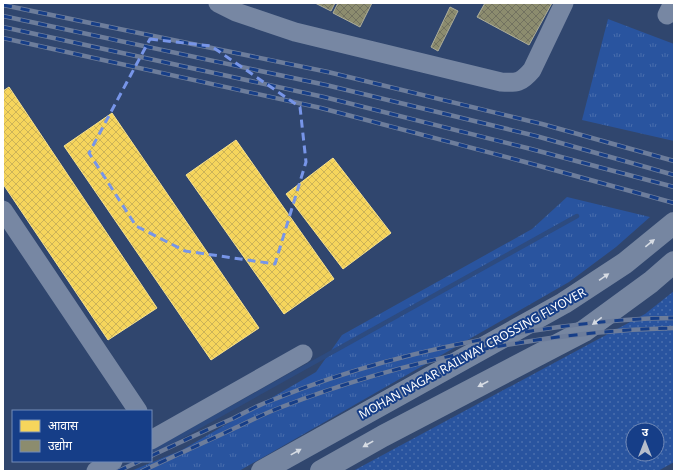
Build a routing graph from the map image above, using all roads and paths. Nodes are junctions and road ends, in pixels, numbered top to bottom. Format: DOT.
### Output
graph roads {
  1 [pos="218,3"];
  2 [pos="564,3"];
  3 [pos="3,210"];
  4 [pos="674,223"];
  5 [pos="674,262"];
  6 [pos="303,354"];
  7 [pos="137,410"];
  8 [pos="153,436"];
  9 [pos="111,462"];
  10 [pos="96,471"];
  11 [pos="262,471"];
  12 [pos="321,471"];
  1 -- 2 [label="lane"];
  3 -- 7 [label="lane"];
  11 -- 4 [label="main road, MOHAN NAGAR RAILWAY CROSSING FLYOVER, one-way"];
  5 -- 12 [label="main road, one-way"];
  6 -- 8 [label="lane"];
  9 -- 10 [label="lane"];
}
